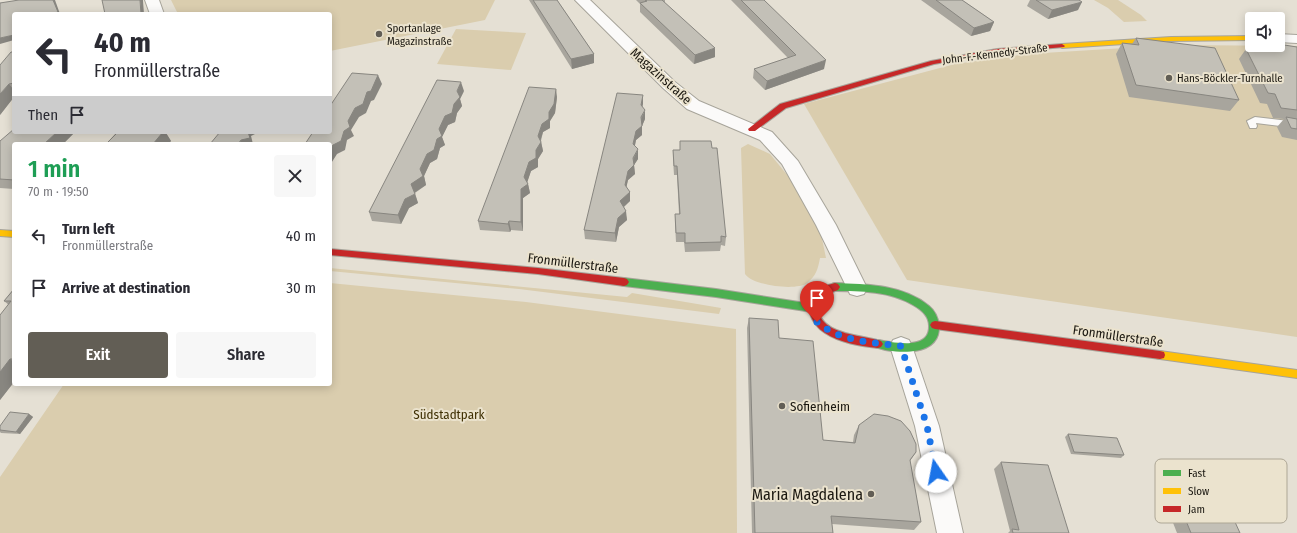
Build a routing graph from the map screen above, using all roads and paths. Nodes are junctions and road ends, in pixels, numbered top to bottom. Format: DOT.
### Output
graph roads {
  1 [pos="152,0"];
  2 [pos="582,0"];
  3 [pos="156,12"];
  4 [pos="1245,38"];
  5 [pos="1285,38"];
  6 [pos="1297,39"];
  7 [pos="1297,125"];
  8 [pos="1253,126"];
  9 [pos="752,129"];
  10 [pos="0,233"];
  11 [pos="12,234"];
  12 [pos="332,252"];
  13 [pos="857,288"];
  14 [pos="812,308"];
  15 [pos="935,325"];
  16 [pos="901,346"];
  17 [pos="1297,374"];
  18 [pos="950,533"];
  1 -- 3 [label="street"];
  2 -- 9 [label="street, Magazinstraße"];
  4 -- 9 [label="main road, John-F.-Kennedy-Straße"];
  5 -- 6 [label="street"];
  7 -- 8 [label="lane"];
  9 -- 13 [label="street, Magazinstraße"];
  10 -- 11 [label="main road"];
  12 -- 14 [label="main road, Fronmüllerstraße"];
  13 -- 14 [label="main road"];
  13 -- 15 [label="main road"];
  14 -- 16 [label="main road"];
  15 -- 16 [label="main road"];
  15 -- 17 [label="main road, Fronmüllerstraße"];
  16 -- 18 [label="street"];
}
